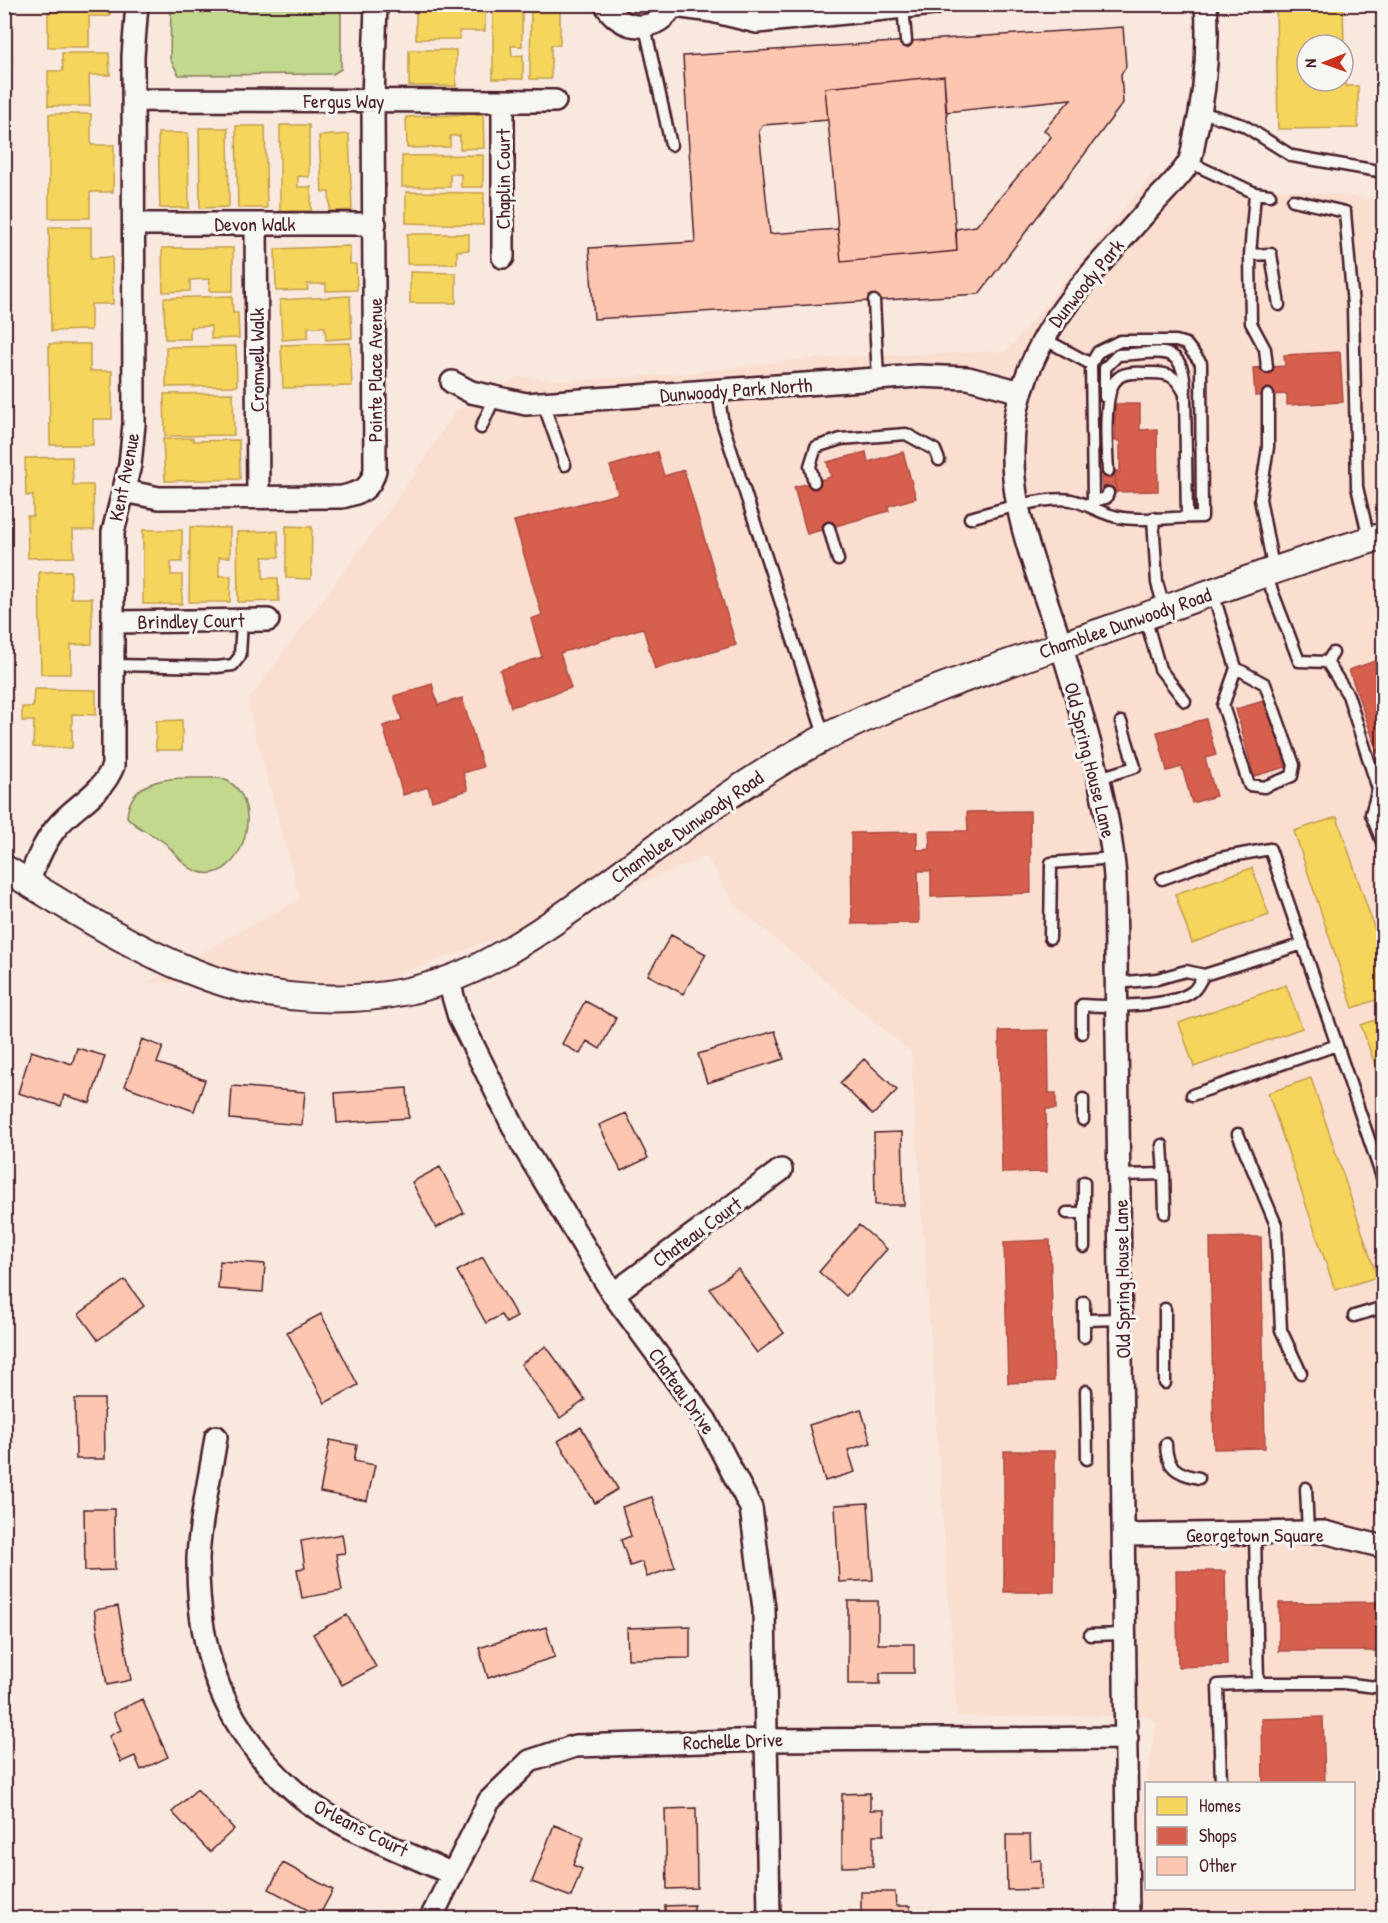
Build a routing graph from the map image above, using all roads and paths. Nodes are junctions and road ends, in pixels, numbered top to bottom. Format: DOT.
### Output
graph roads {
  1 [pos="137,4"];
  2 [pos="376,4"];
  3 [pos="605,4"];
  4 [pos="934,4"];
  5 [pos="1206,4"];
  6 [pos="674,5"];
  7 [pos="903,7"];
  8 [pos="645,27"];
  9 [pos="906,41"];
  10 [pos="133,100"];
  11 [pos="503,100"];
  12 [pos="373,101"];
  13 [pos="555,101"];
  14 [pos="1201,112"];
  15 [pos="671,145"];
  16 [pos="1189,162"];
  17 [pos="1383,172"];
  18 [pos="1255,193"];
  19 [pos="1270,195"];
  20 [pos="1293,200"];
  21 [pos="134,224"];
  22 [pos="256,224"];
  23 [pos="375,224"];
  24 [pos="1251,255"];
  25 [pos="503,257"];
  26 [pos="873,301"];
  27 [pos="1280,305"];
  28 [pos="1042,338"];
  29 [pos="1091,364"];
  30 [pos="1267,367"];
  31 [pos="878,378"];
  32 [pos="452,382"];
  33 [pos="718,391"];
  34 [pos="1021,392"];
  35 [pos="1185,394"];
  36 [pos="1268,395"];
  37 [pos="494,399"];
  38 [pos="543,403"];
  39 [pos="1107,418"];
  40 [pos="481,428"];
  41 [pos="939,460"];
  42 [pos="565,465"];
  43 [pos="1107,471"];
  44 [pos="814,482"];
  45 [pos="124,491"];
  46 [pos="1108,493"];
  47 [pos="258,496"];
  48 [pos="1092,503"];
  49 [pos="1017,507"];
  50 [pos="970,518"];
  51 [pos="1154,518"];
  52 [pos="1187,518"];
  53 [pos="829,528"];
  54 [pos="1376,538"];
  55 [pos="838,560"];
  56 [pos="1270,574"];
  57 [pos="1213,593"];
  58 [pos="1155,613"];
  59 [pos="242,620"];
  60 [pos="267,620"];
  61 [pos="114,622"];
  62 [pos="1061,645"];
  63 [pos="114,665"];
  64 [pos="1236,668"];
  65 [pos="1185,700"];
  66 [pos="1121,722"];
  67 [pos="825,738"];
  68 [pos="1099,778"];
  69 [pos="1383,847"];
  70 [pos="1114,858"];
  71 [pos="4,868"];
  72 [pos="1162,879"];
  73 [pos="27,882"];
  74 [pos="1050,938"];
  75 [pos="1303,944"];
  76 [pos="1204,975"];
  77 [pos="448,979"];
  78 [pos="1117,983"];
  79 [pos="1117,1007"];
  80 [pos="1082,1034"];
  81 [pos="1337,1045"];
  82 [pos="1192,1095"];
  83 [pos="1083,1099"];
  84 [pos="1083,1120"];
  85 [pos="1238,1134"];
  86 [pos="1162,1145"];
  87 [pos="781,1170"];
  88 [pos="1164,1174"];
  89 [pos="1121,1175"];
  90 [pos="1083,1182"];
  91 [pos="1383,1183"];
  92 [pos="1067,1213"];
  93 [pos="1084,1213"];
  94 [pos="1165,1213"];
  95 [pos="1084,1247"];
  96 [pos="613,1294"];
  97 [pos="1084,1302"];
  98 [pos="1383,1307"];
  99 [pos="1165,1309"];
  100 [pos="1354,1316"];
  101 [pos="1123,1319"];
  102 [pos="1084,1320"];
  103 [pos="1084,1337"];
  104 [pos="1300,1374"];
  105 [pos="1165,1383"];
  106 [pos="1086,1391"];
  107 [pos="216,1437"];
  108 [pos="1166,1444"];
  109 [pos="1087,1459"];
  110 [pos="1199,1478"];
  111 [pos="1306,1488"];
  112 [pos="1308,1532"];
  113 [pos="1255,1534"];
  114 [pos="1125,1535"];
  115 [pos="1383,1547"];
  116 [pos="1090,1635"];
  117 [pos="1125,1635"];
  118 [pos="1258,1683"];
  119 [pos="1383,1688"];
  120 [pos="1126,1738"];
  121 [pos="767,1740"];
  122 [pos="1221,1782"];
  123 [pos="452,1874"];
  124 [pos="431,1918"];
  125 [pos="769,1918"];
  126 [pos="1128,1918"];
  1 -- 10 [label="street, Kent Avenue"];
  2 -- 12 [label="street, Pointe Place Avenue"];
  3 -- 8 [label="street"];
  4 -- 7 [label="street"];
  5 -- 14 [label="street, Dunwoody Park"];
  6 -- 7 [label="street"];
  6 -- 8 [label="street"];
  7 -- 9 [label="lane"];
  8 -- 15 [label="lane"];
  10 -- 12 [label="street, Fergus Way"];
  10 -- 21 [label="street, Kent Avenue"];
  11 -- 12 [label="street, Fergus Way"];
  11 -- 13 [label="street, Fergus Way"];
  11 -- 25 [label="street, Chaplin Court"];
  12 -- 23 [label="street, Pointe Place Avenue"];
  14 -- 16 [label="street, Dunwoody Park"];
  14 -- 17 [label="lane"];
  16 -- 18 [label="lane"];
  16 -- 28 [label="street, Dunwoody Park"];
  18 -- 19 [label="lane"];
  18 -- 24 [label="lane"];
  20 -- 54 [label="lane"];
  21 -- 22 [label="street, Devon Walk"];
  21 -- 45 [label="street, Kent Avenue"];
  22 -- 23 [label="street, Devon Walk"];
  22 -- 47 [label="street, Cromwell Walk"];
  23 -- 47 [label="street, Pointe Place Avenue"];
  24 -- 27 [label="lane"];
  24 -- 30 [label="lane"];
  26 -- 31 [label="lane"];
  28 -- 29 [label="lane"];
  28 -- 34 [label="street, Dunwoody Park"];
  29 -- 48 [label="lane"];
  29 -- 52 [label="lane"];
  31 -- 33 [label="street, Dunwoody Park North"];
  31 -- 34 [label="street, Dunwoody Park North"];
  32 -- 37 [label="street, Dunwoody Park North"];
  33 -- 38 [label="street, Dunwoody Park North"];
  33 -- 67 [label="lane"];
  34 -- 49 [label="street, Dunwoody Park"];
  35 -- 39 [label="lane"];
  35 -- 39 [label="lane"];
  35 -- 52 [label="lane"];
  36 -- 56 [label="lane"];
  37 -- 38 [label="street, Dunwoody Park North"];
  37 -- 40 [label="lane"];
  38 -- 42 [label="lane"];
  39 -- 43 [label="lane"];
  41 -- 44 [label="lane"];
  45 -- 47 [label="street, Pointe Place Avenue"];
  45 -- 61 [label="street, Kent Avenue"];
  46 -- 48 [label="lane"];
  48 -- 49 [label="lane"];
  48 -- 51 [label="lane"];
  49 -- 50 [label="lane"];
  49 -- 62 [label="street, Dunwoody Park"];
  51 -- 52 [label="lane"];
  51 -- 58 [label="lane"];
  53 -- 55 [label="lane"];
  54 -- 56 [label="street, Chamblee Dunwoody Road"];
  56 -- 57 [label="street, Chamblee Dunwoody Road"];
  56 -- 69 [label="lane"];
  57 -- 58 [label="street, Chamblee Dunwoody Road"];
  57 -- 64 [label="lane"];
  58 -- 62 [label="street, Chamblee Dunwoody Road"];
  58 -- 65 [label="lane"];
  59 -- 60 [label="street, Brindley Court"];
  59 -- 61 [label="street, Brindley Court"];
  59 -- 63 [label="lane"];
  61 -- 63 [label="street, Kent Avenue"];
  62 -- 67 [label="street, Chamblee Dunwoody Road"];
  62 -- 68 [label="street, Old Spring House Lane"];
  63 -- 73 [label="street, Kent Avenue"];
  64 -- 64 [label="lane"];
  66 -- 68 [label="lane"];
  67 -- 77 [label="street, Chamblee Dunwoody Road"];
  68 -- 70 [label="street, Old Spring House Lane"];
  70 -- 74 [label="lane"];
  70 -- 78 [label="street, Old Spring House Lane"];
  71 -- 73 [label="street, Chamblee Dunwoody Road"];
  72 -- 75 [label="lane"];
  73 -- 77 [label="street, Chamblee Dunwoody Road"];
  75 -- 76 [label="lane"];
  75 -- 81 [label="lane"];
  76 -- 78 [label="lane"];
  76 -- 79 [label="lane"];
  77 -- 96 [label="street, Chateau Drive"];
  78 -- 79 [label="street, Old Spring House Lane"];
  79 -- 80 [label="lane"];
  79 -- 89 [label="street, Old Spring House Lane"];
  81 -- 82 [label="lane"];
  81 -- 91 [label="lane"];
  83 -- 84 [label="lane"];
  85 -- 104 [label="lane"];
  86 -- 88 [label="lane"];
  87 -- 96 [label="street, Chateau Court"];
  88 -- 89 [label="lane"];
  88 -- 94 [label="lane"];
  89 -- 101 [label="street, Old Spring House Lane"];
  90 -- 93 [label="lane"];
  92 -- 93 [label="lane"];
  93 -- 95 [label="lane"];
  96 -- 121 [label="street, Chateau Drive"];
  97 -- 102 [label="lane"];
  98 -- 100 [label="lane"];
  99 -- 105 [label="lane"];
  101 -- 102 [label="lane"];
  101 -- 114 [label="street, Old Spring House Lane"];
  102 -- 103 [label="lane"];
  106 -- 109 [label="lane"];
  107 -- 123 [label="street, Orleans Court"];
  108 -- 110 [label="lane"];
  111 -- 112 [label="lane"];
  112 -- 113 [label="street, Georgetown Square"];
  112 -- 115 [label="street, Georgetown Square"];
  113 -- 114 [label="street, Georgetown Square"];
  113 -- 118 [label="lane"];
  114 -- 117 [label="street, Old Spring House Lane"];
  116 -- 117 [label="lane"];
  117 -- 120 [label="street, Old Spring House Lane"];
  118 -- 119 [label="lane"];
  118 -- 122 [label="lane"];
  120 -- 121 [label="street, Rochelle Drive"];
  120 -- 126 [label="street, Old Spring House Lane"];
  121 -- 123 [label="street, Rochelle Drive"];
  121 -- 125 [label="street, Chateau Drive"];
  123 -- 124 [label="street, Rochelle Drive"];
}
